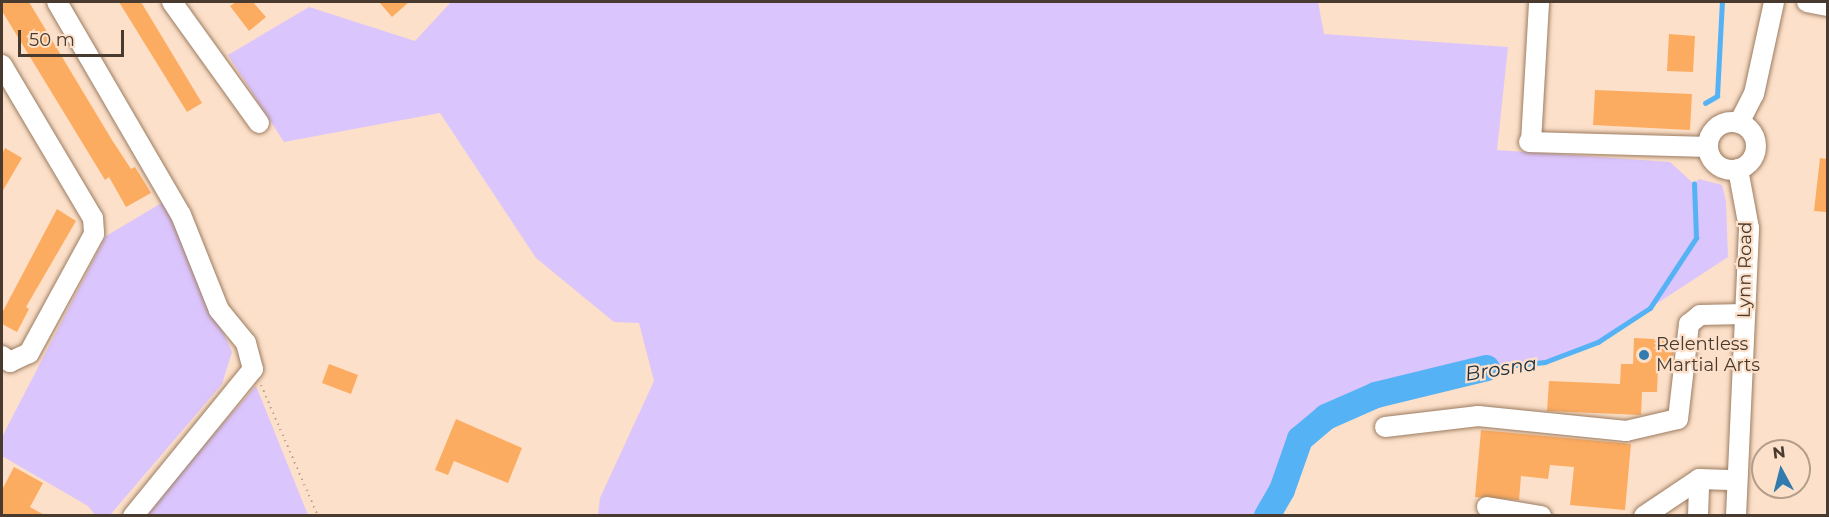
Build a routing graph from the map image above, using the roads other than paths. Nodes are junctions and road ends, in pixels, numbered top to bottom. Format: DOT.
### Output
graph roads {
  1 [pos="57,2"];
  2 [pos="172,2"];
  3 [pos="1539,2"];
  4 [pos="1774,2"];
  5 [pos="1807,2"];
  6 [pos="1827,6"];
  7 [pos="4,78"];
  8 [pos="260,123"];
  9 [pos="1739,123"];
  10 [pos="1707,147"];
  11 [pos="1738,169"];
  12 [pos="1745,314"];
  13 [pos="2,356"];
  14 [pos="1385,427"];
  15 [pos="1699,479"];
  16 [pos="1737,480"];
  17 [pos="1487,507"];
  18 [pos="133,516"];
  19 [pos="1541,516"];
  20 [pos="1644,516"];
  21 [pos="1698,516"];
  22 [pos="1736,516"];
  1 -- 18 [label="street"];
  2 -- 8 [label="street"];
  3 -- 10 [label="street"];
  4 -- 9 [label="street"];
  5 -- 6 [label="street"];
  7 -- 13 [label="street"];
  9 -- 10 [label="street"];
  9 -- 11 [label="street"];
  10 -- 11 [label="street"];
  11 -- 12 [label="street, Lynn Road"];
  12 -- 14 [label="street"];
  12 -- 16 [label="street, Lynn Road"];
  15 -- 16 [label="street"];
  15 -- 20 [label="street"];
  15 -- 21 [label="street"];
  16 -- 22 [label="street, Lynn Road"];
  17 -- 19 [label="street"];
}
